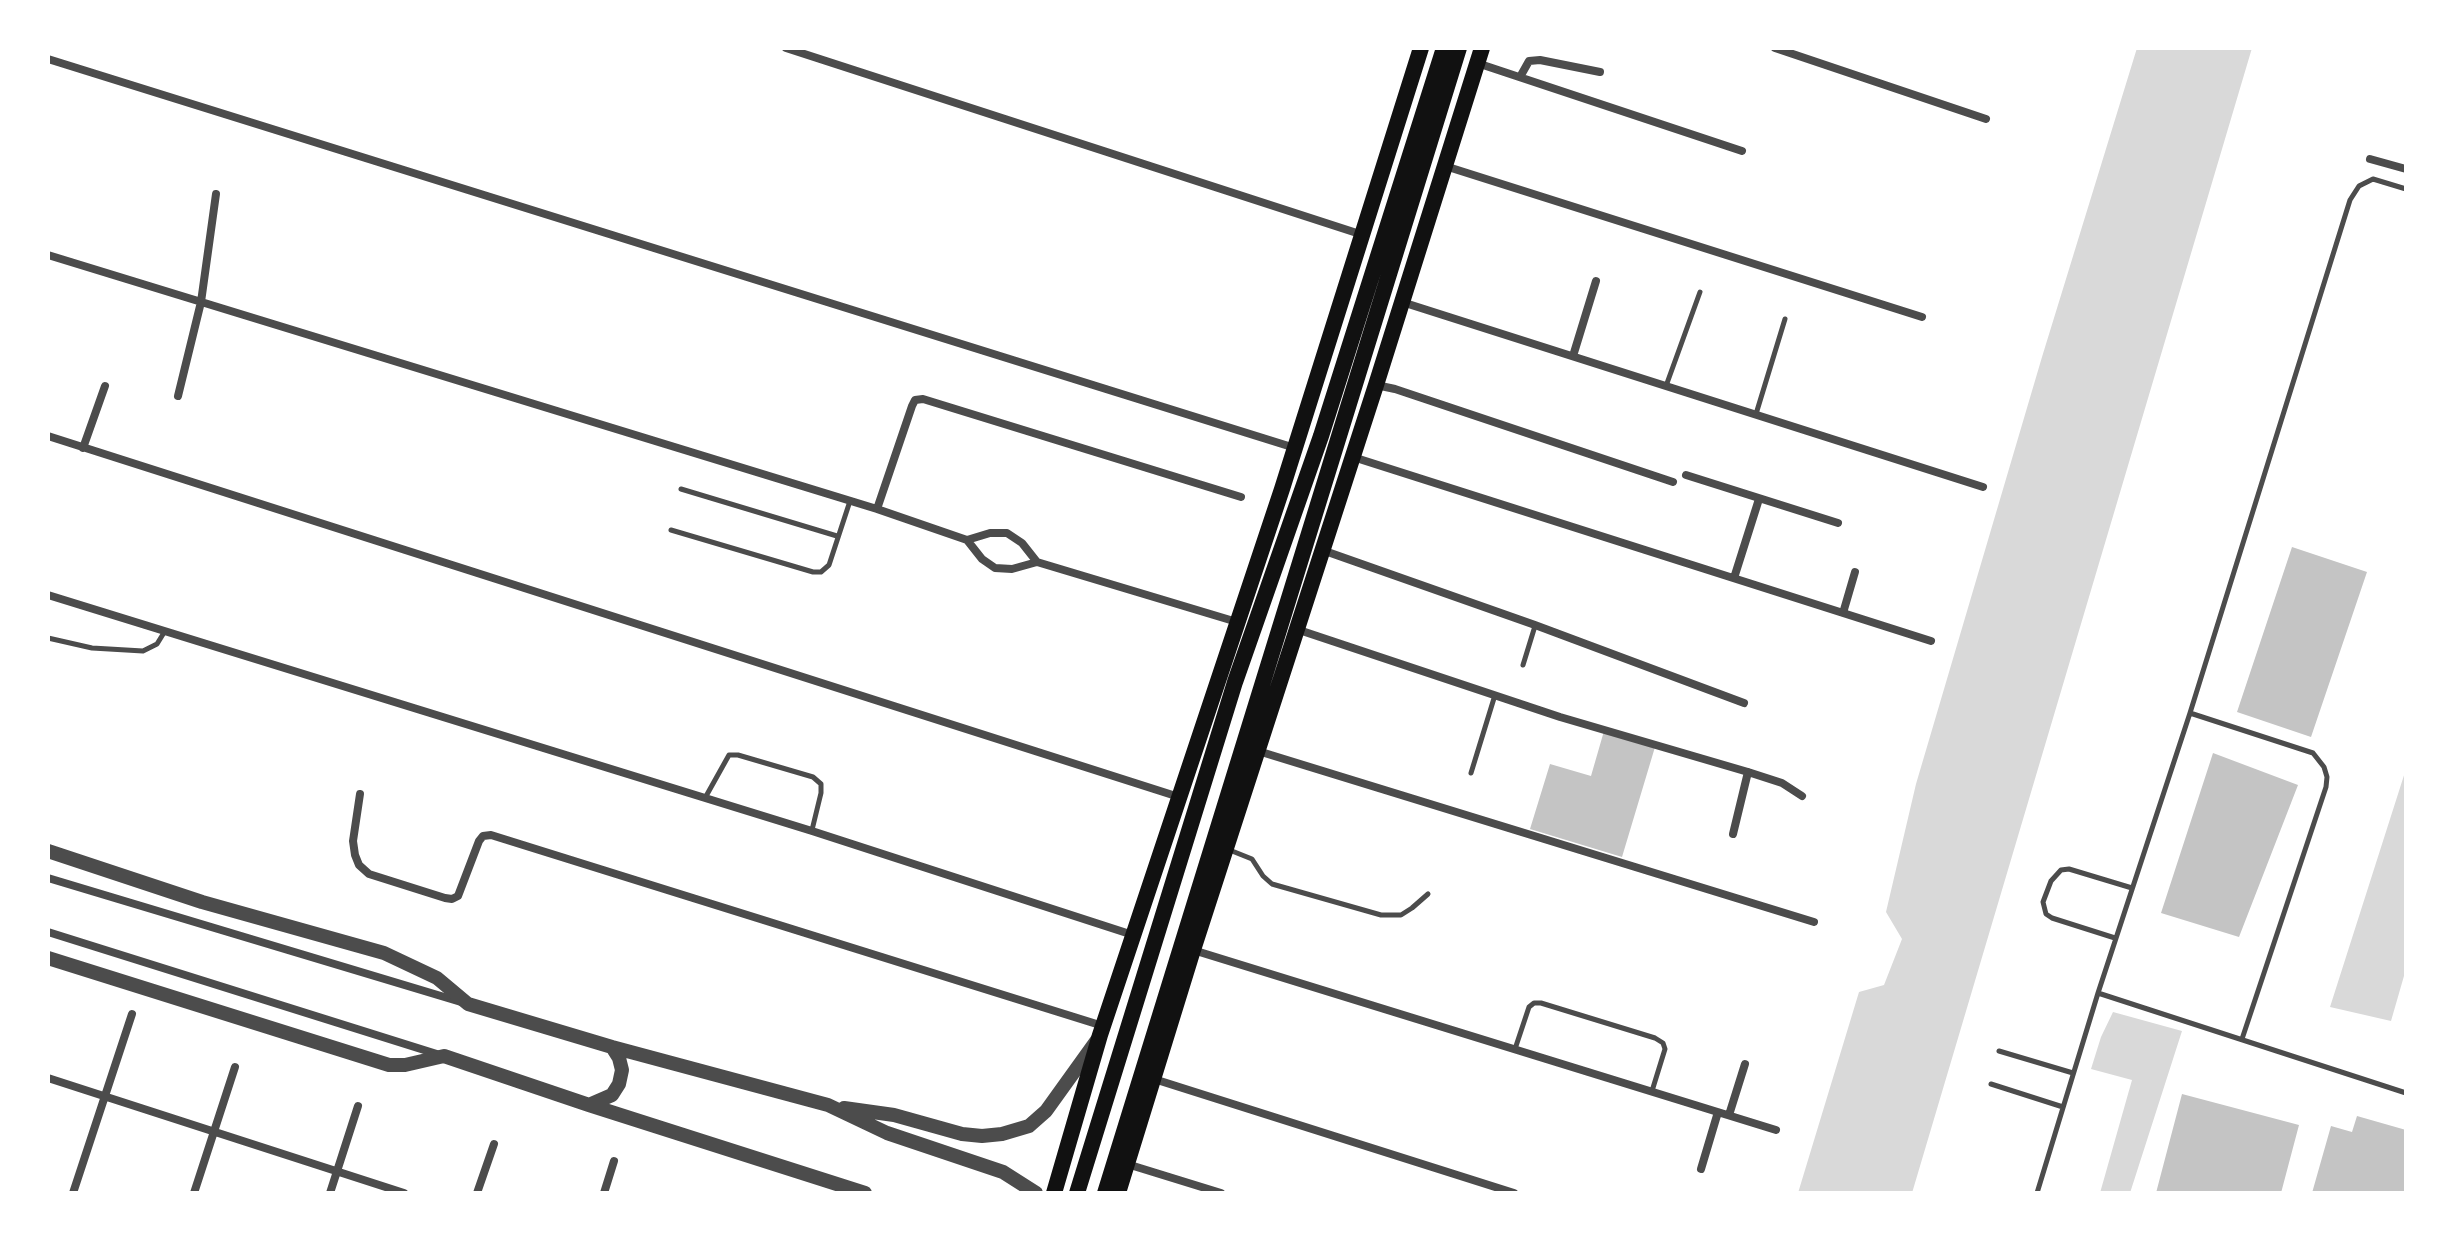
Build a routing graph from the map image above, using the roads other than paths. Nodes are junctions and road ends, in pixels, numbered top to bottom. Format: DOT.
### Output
graph roads {
  1 [pos="786,48"];
  2 [pos="1421,48"];
  3 [pos="1444,48"];
  4 [pos="1459,48"];
  5 [pos="1775,48"];
  6 [pos="1479,56"];
  7 [pos="48,59"];
  8 [pos="1600,72"];
  9 [pos="1520,77"];
  10 [pos="1986,119"];
  11 [pos="1742,151"];
  12 [pos="2370,159"];
  13 [pos="1444,166"];
  14 [pos="2406,169"];
  15 [pos="2406,189"];
  16 [pos="216,194"];
  17 [pos="1364,235"];
  18 [pos="48,255"];
  19 [pos="1596,281"];
  20 [pos="1700,292"];
  21 [pos="201,302"];
  22 [pos="1402,302"];
  23 [pos="1922,317"];
  24 [pos="1785,319"];
  25 [pos="1573,356"];
  26 [pos="1376,385"];
  27 [pos="105,386"];
  28 [pos="1666,386"];
  29 [pos="178,396"];
  30 [pos="1756,414"];
  31 [pos="48,436"];
  32 [pos="83,448"];
  33 [pos="1295,448"];
  34 [pos="1353,456"];
  35 [pos="1686,475"];
  36 [pos="1673,482"];
  37 [pos="1983,487"];
  38 [pos="681,489"];
  39 [pos="1241,497"];
  40 [pos="1759,499"];
  41 [pos="850,501"];
  42 [pos="877,509"];
  43 [pos="1838,523"];
  44 [pos="671,530"];
  45 [pos="837,536"];
  46 [pos="967,540"];
  47 [pos="1322,550"];
  48 [pos="1037,562"];
  49 [pos="1855,572"];
  50 [pos="1734,578"];
  51 [pos="48,595"];
  52 [pos="1843,613"];
  53 [pos="1237,622"];
  54 [pos="1535,625"];
  55 [pos="1296,629"];
  56 [pos="165,630"];
  57 [pos="48,638"];
  58 [pos="1931,641"];
  59 [pos="1523,665"];
  60 [pos="1496,694"];
  61 [pos="1744,703"];
  62 [pos="2190,713"];
  63 [pos="1257,751"];
  64 [pos="1748,772"];
  65 [pos="1471,773"];
  66 [pos="360,794"];
  67 [pos="1802,796"];
  68 [pos="1179,797"];
  69 [pos="705,798"];
  70 [pos="812,831"];
  71 [pos="1733,834"];
  72 [pos="1225,849"];
  73 [pos="48,851"];
  74 [pos="48,878"];
  75 [pos="2132,888"];
  76 [pos="1428,894"];
  77 [pos="1814,922"];
  78 [pos="48,932"];
  79 [pos="1133,935"];
  80 [pos="2115,938"];
  81 [pos="1193,950"];
  82 [pos="48,958"];
  83 [pos="2098,993"];
  84 [pos="468,1004"];
  85 [pos="132,1014"];
  86 [pos="1102,1030"];
  87 [pos="2242,1039"];
  88 [pos="612,1047"];
  89 [pos="1515,1049"];
  90 [pos="1999,1051"];
  91 [pos="444,1056"];
  92 [pos="1745,1064"];
  93 [pos="235,1067"];
  94 [pos="2073,1073"];
  95 [pos="48,1078"];
  96 [pos="1153,1079"];
  97 [pos="1991,1084"];
  98 [pos="1652,1092"];
  99 [pos="2406,1093"];
  100 [pos="104,1096"];
  101 [pos="589,1105"];
  102 [pos="828,1105"];
  103 [pos="358,1106"];
  104 [pos="2063,1107"];
  105 [pos="1718,1112"];
  106 [pos="1729,1115"];
  107 [pos="1776,1130"];
  108 [pos="214,1131"];
  109 [pos="494,1144"];
  110 [pos="614,1161"];
  111 [pos="1127,1164"];
  112 [pos="1701,1169"];
  113 [pos="337,1172"];
  114 [pos="1113,1191"];
  115 [pos="73,1193"];
  116 [pos="194,1193"];
  117 [pos="330,1193"];
  118 [pos="404,1193"];
  119 [pos="477,1193"];
  120 [pos="604,1193"];
  121 [pos="865,1193"];
  122 [pos="1036,1193"];
  123 [pos="1054,1193"];
  124 [pos="1077,1193"];
  125 [pos="1221,1193"];
  126 [pos="1514,1193"];
  127 [pos="2037,1193"];
  1 -- 17 [label="street"];
  2 -- 17 [label="main road"];
  3 -- 124 [label="main road"];
  4 -- 114 [label="main road"];
  5 -- 10 [label="street"];
  6 -- 9 [label="street"];
  6 -- 13 [label="main road"];
  7 -- 33 [label="street"];
  8 -- 9 [label="street"];
  9 -- 11 [label="street"];
  12 -- 14 [label="street"];
  13 -- 22 [label="main road"];
  13 -- 23 [label="street"];
  15 -- 62 [label="lane"];
  16 -- 21 [label="street"];
  17 -- 33 [label="main road"];
  18 -- 21 [label="street"];
  19 -- 25 [label="street"];
  20 -- 28 [label="lane"];
  21 -- 29 [label="street"];
  21 -- 41 [label="street"];
  22 -- 25 [label="street"];
  22 -- 26 [label="main road"];
  24 -- 30 [label="lane"];
  25 -- 28 [label="street"];
  26 -- 34 [label="main road"];
  26 -- 36 [label="street"];
  27 -- 32 [label="street"];
  28 -- 30 [label="street"];
  30 -- 37 [label="street"];
  31 -- 32 [label="street"];
  32 -- 68 [label="street"];
  33 -- 53 [label="main road"];
  34 -- 47 [label="main road"];
  34 -- 50 [label="street"];
  35 -- 40 [label="street"];
  38 -- 45 [label="lane"];
  39 -- 42 [label="street"];
  40 -- 43 [label="street"];
  40 -- 50 [label="street"];
  41 -- 42 [label="street"];
  41 -- 45 [label="lane"];
  42 -- 46 [label="street"];
  44 -- 45 [label="lane"];
  46 -- 48 [label="street"];
  46 -- 48 [label="street"];
  47 -- 54 [label="street"];
  47 -- 55 [label="main road"];
  48 -- 53 [label="street"];
  49 -- 52 [label="street"];
  50 -- 52 [label="street"];
  51 -- 56 [label="street"];
  52 -- 58 [label="street"];
  53 -- 68 [label="main road"];
  54 -- 59 [label="lane"];
  54 -- 61 [label="street"];
  55 -- 60 [label="street"];
  55 -- 63 [label="main road"];
  56 -- 57 [label="lane"];
  56 -- 69 [label="street"];
  60 -- 64 [label="street"];
  60 -- 65 [label="lane"];
  62 -- 75 [label="lane"];
  62 -- 87 [label="lane"];
  63 -- 72 [label="main road"];
  63 -- 77 [label="street"];
  64 -- 67 [label="street"];
  64 -- 71 [label="street"];
  66 -- 86 [label="street"];
  68 -- 79 [label="main road"];
  69 -- 70 [label="street"];
  69 -- 70 [label="lane"];
  70 -- 79 [label="street"];
  72 -- 76 [label="lane"];
  72 -- 81 [label="main road"];
  73 -- 84 [label="street"];
  74 -- 84 [label="street"];
  75 -- 80 [label="lane"];
  75 -- 80 [label="lane"];
  78 -- 91 [label="street"];
  79 -- 86 [label="main road"];
  80 -- 83 [label="lane"];
  81 -- 89 [label="street"];
  81 -- 96 [label="main road"];
  82 -- 91 [label="street"];
  83 -- 87 [label="lane"];
  83 -- 94 [label="lane"];
  84 -- 88 [label="street"];
  85 -- 100 [label="street"];
  86 -- 102 [label="street"];
  86 -- 123 [label="main road"];
  87 -- 99 [label="lane"];
  88 -- 101 [label="street"];
  88 -- 102 [label="street"];
  89 -- 98 [label="street"];
  89 -- 98 [label="lane"];
  90 -- 94 [label="lane"];
  91 -- 101 [label="street"];
  92 -- 106 [label="street"];
  93 -- 108 [label="street"];
  94 -- 104 [label="lane"];
  95 -- 100 [label="street"];
  96 -- 111 [label="main road"];
  96 -- 126 [label="street"];
  97 -- 104 [label="lane"];
  98 -- 105 [label="street"];
  100 -- 108 [label="street"];
  100 -- 115 [label="street"];
  101 -- 121 [label="street"];
  102 -- 122 [label="street"];
  103 -- 113 [label="street"];
  104 -- 127 [label="lane"];
  105 -- 106 [label="street"];
  105 -- 112 [label="street"];
  106 -- 107 [label="street"];
  108 -- 113 [label="street"];
  108 -- 116 [label="street"];
  109 -- 119 [label="street"];
  110 -- 120 [label="street"];
  111 -- 114 [label="main road"];
  111 -- 125 [label="street"];
  113 -- 117 [label="street"];
  113 -- 118 [label="street"];
}
